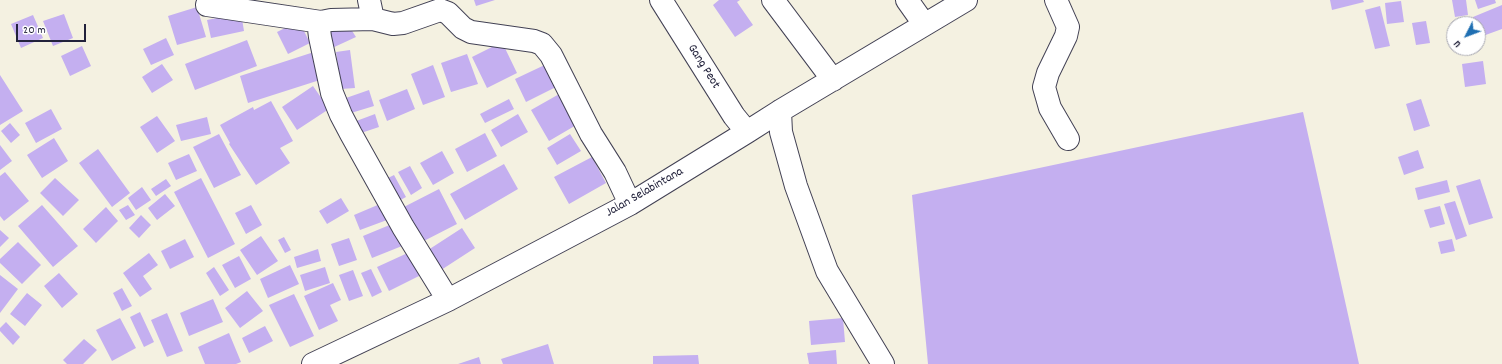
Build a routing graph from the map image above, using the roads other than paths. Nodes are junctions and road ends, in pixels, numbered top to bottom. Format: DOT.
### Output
graph roads {
  1 [pos="661,0"];
  2 [pos="773,0"];
  3 [pos="907,0"];
  4 [pos="966,0"];
  5 [pos="1056,0"];
  6 [pos="207,5"];
  7 [pos="371,10"];
  8 [pos="321,22"];
  9 [pos="924,24"];
  10 [pos="833,80"];
  11 [pos="780,111"];
  12 [pos="747,132"];
  13 [pos="1068,139"];
  14 [pos="630,204"];
  15 [pos="448,300"];
  16 [pos="313,364"];
  17 [pos="883,364"];
  1 -- 12 [label="street, Gang Peot"];
  2 -- 10 [label="street"];
  3 -- 9 [label="street"];
  4 -- 9 [label="street, Jalan Selabintana"];
  5 -- 13 [label="street"];
  6 -- 8 [label="street"];
  7 -- 8 [label="street"];
  7 -- 14 [label="street"];
  8 -- 15 [label="street"];
  9 -- 10 [label="street, Jalan Selabintana"];
  10 -- 11 [label="street, Jalan Selabintana"];
  11 -- 12 [label="street, Jalan Selabintana"];
  11 -- 17 [label="street"];
  12 -- 14 [label="street, Jalan Selabintana"];
  14 -- 15 [label="street, Jalan Selabintana"];
  15 -- 16 [label="street, Jalan Selabintana"];
}
